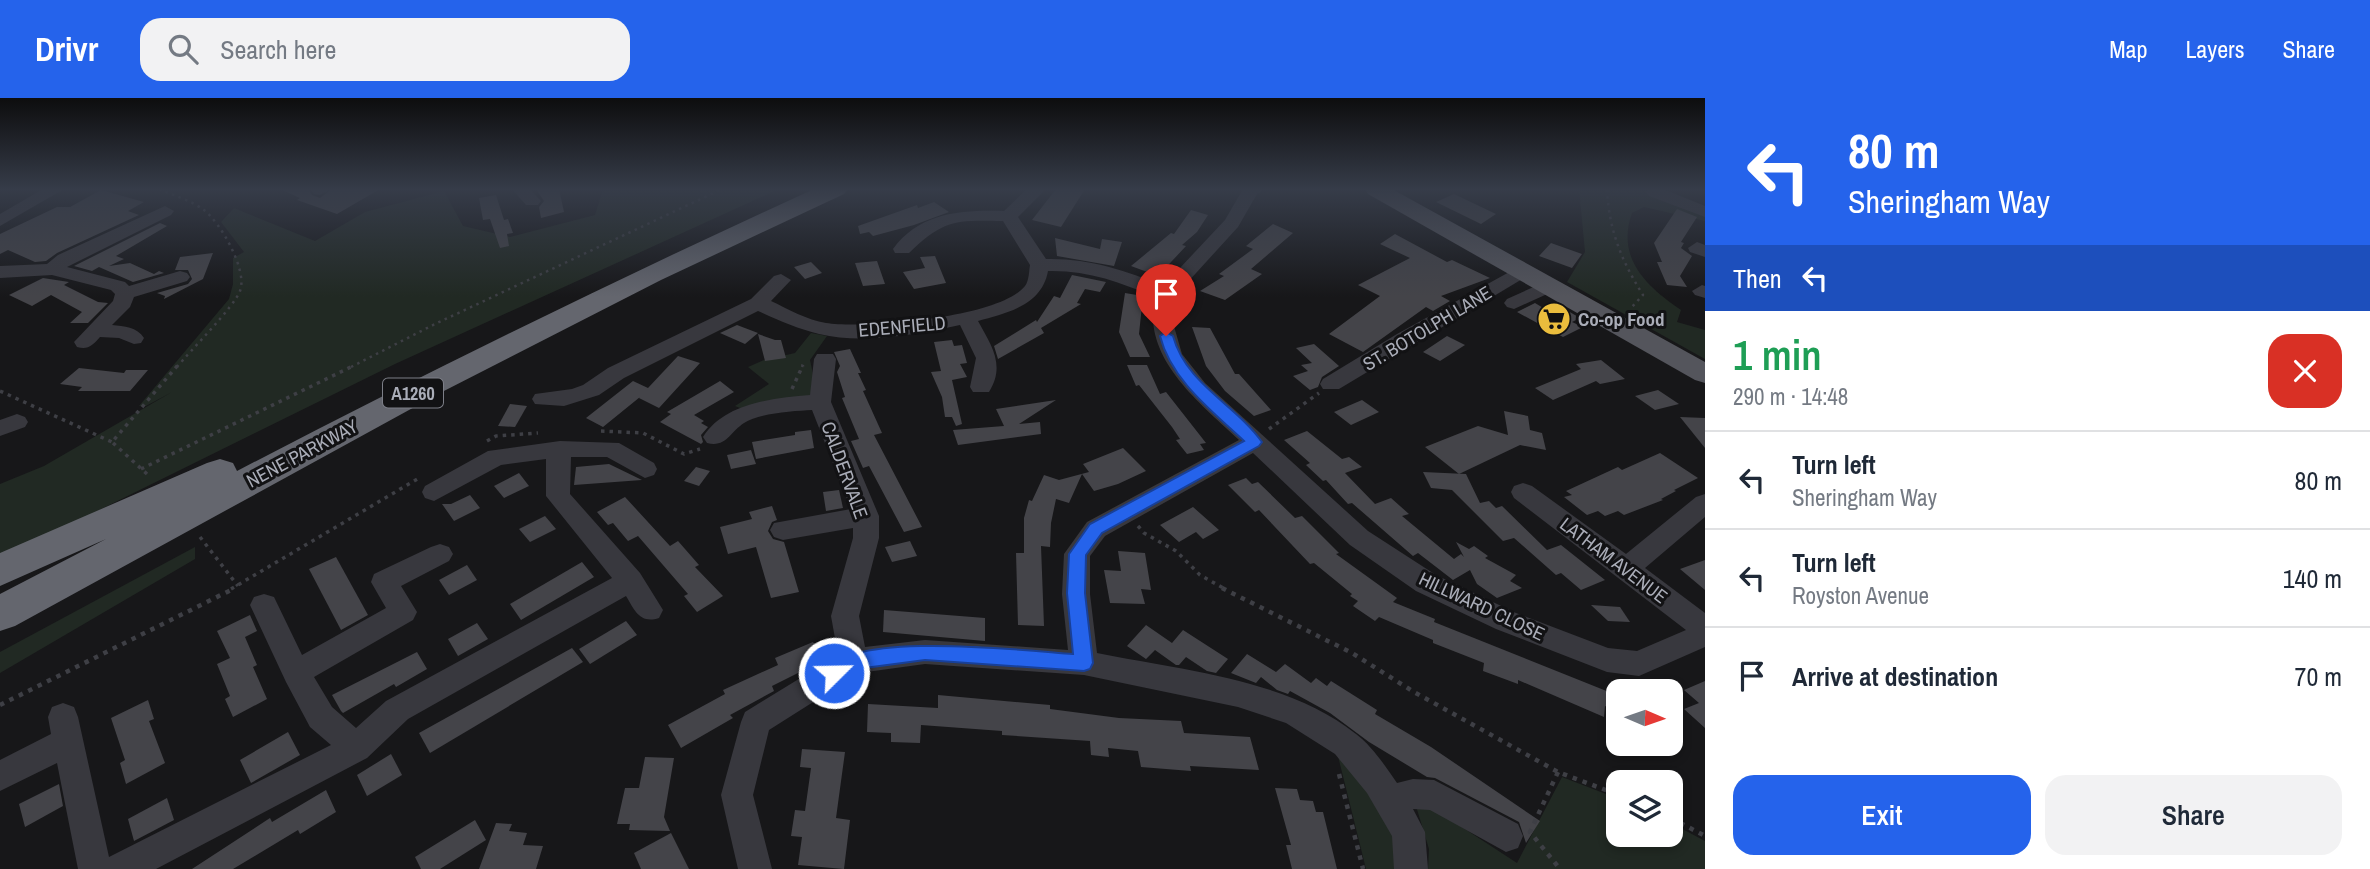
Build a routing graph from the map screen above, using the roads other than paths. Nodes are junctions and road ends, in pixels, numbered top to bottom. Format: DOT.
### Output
graph roads {
  1 [pos="135,225"];
  2 [pos="724,225"];
  3 [pos="757,225"];
  4 [pos="928,225"];
  5 [pos="1015,225"];
  6 [pos="1229,225"];
  7 [pos="1440,225"];
  8 [pos="902,249"];
  9 [pos="1040,265"];
  10 [pos="52,269"];
  11 [pos="1522,271"];
  12 [pos="0,272"];
  13 [pos="21,272"];
  14 [pos="180,276"];
  15 [pos="781,280"];
  16 [pos="1549,286"];
  17 [pos="0,289"];
  18 [pos="125,293"];
  19 [pos="1166,294"];
  20 [pos="758,303"];
  21 [pos="1514,303"];
  22 [pos="967,319"];
  23 [pos="134,338"];
  24 [pos="825,359"];
  25 [pos="1705,374"];
  26 [pos="1331,384"];
  27 [pos="981,387"];
  28 [pos="543,398"];
  29 [pos="820,402"];
  30 [pos="715,437"];
  31 [pos="1254,442"];
  32 [pos="560,449"];
  33 [pos="248,460"];
  34 [pos="645,470"];
  35 [pos="435,492"];
  36 [pos="1523,492"];
  37 [pos="1705,503"];
  38 [pos="866,516"];
  39 [pos="783,530"];
  40 [pos="127,547"];
  41 [pos="440,554"];
  42 [pos="1626,569"];
  43 [pos="0,570"];
  44 [pos="630,582"];
  45 [pos="0,590"];
  46 [pos="264,605"];
  47 [pos="649,610"];
  48 [pos="0,614"];
  49 [pos="0,627"];
  50 [pos="1705,628"];
  51 [pos="1705,634"];
  52 [pos="853,661"];
  53 [pos="1084,663"];
  54 [pos="296,673"];
  55 [pos="356,748"];
  56 [pos="0,776"];
  57 [pos="1390,801"];
  58 [pos="1506,836"];
  59 [pos="95,869"];
  60 [pos="121,869"];
  61 [pos="755,869"];
  62 [pos="1411,869"];
  1 -- 10 [label="street"];
  2 -- 33 [label="highway, NENE PARKWAY / A1260"];
  3 -- 40 [label="highway, NENE PARKWAY / A1260"];
  4 -- 8 [label="street"];
  5 -- 9 [label="street"];
  6 -- 19 [label="street"];
  7 -- 11 [label="main road"];
  9 -- 19 [label="street"];
  9 -- 22 [label="street, EDENFIELD"];
  10 -- 13 [label="street"];
  10 -- 18 [label="street"];
  11 -- 16 [label="main road"];
  11 -- 26 [label="street, ST. BOTOLPH LANE"];
  12 -- 13 [label="street"];
  13 -- 17 [label="street"];
  14 -- 18 [label="street"];
  15 -- 20 [label="street"];
  16 -- 21 [label="street"];
  16 -- 25 [label="main road"];
  18 -- 23 [label="street"];
  19 -- 31 [label="street, HILLWARD CLOSE"];
  20 -- 22 [label="street, EDENFIELD"];
  20 -- 28 [label="street"];
  22 -- 27 [label="street"];
  24 -- 29 [label="street, CALDERVALE"];
  29 -- 30 [label="street, CALDERVALE"];
  29 -- 38 [label="street, CALDERVALE"];
  31 -- 51 [label="street, HILLWARD CLOSE"];
  31 -- 53 [label="street"];
  32 -- 34 [label="street"];
  32 -- 35 [label="street"];
  32 -- 44 [label="street"];
  33 -- 43 [label="highway"];
  33 -- 45 [label="highway, NENE PARKWAY / A1260"];
  36 -- 42 [label="street, LATHAM AVENUE"];
  37 -- 42 [label="street"];
  38 -- 39 [label="street"];
  38 -- 52 [label="street, CALDERVALE"];
  40 -- 48 [label="highway, NENE PARKWAY / A1260"];
  40 -- 49 [label="highway"];
  41 -- 54 [label="street"];
  42 -- 50 [label="street, LATHAM AVENUE"];
  44 -- 47 [label="street"];
  44 -- 55 [label="street"];
  46 -- 54 [label="street"];
  52 -- 53 [label="street"];
  52 -- 61 [label="street"];
  53 -- 57 [label="street"];
  54 -- 55 [label="street"];
  55 -- 60 [label="street"];
  56 -- 59 [label="street"];
  57 -- 58 [label="street"];
  57 -- 62 [label="street"];
}
